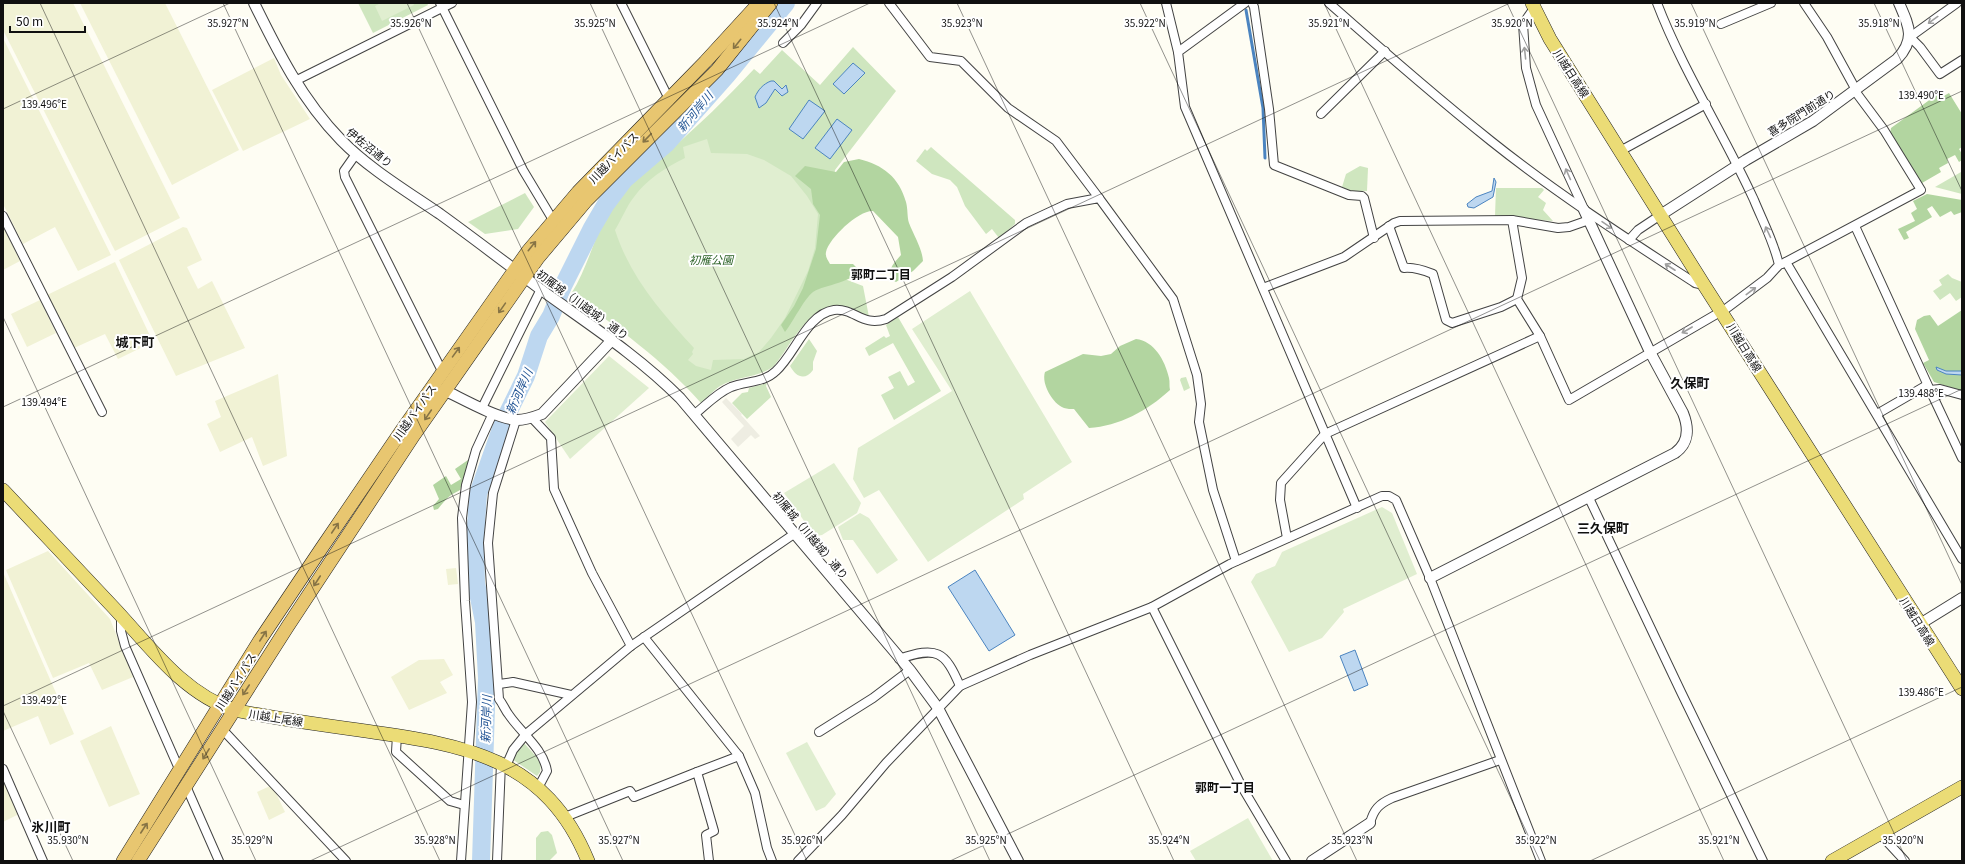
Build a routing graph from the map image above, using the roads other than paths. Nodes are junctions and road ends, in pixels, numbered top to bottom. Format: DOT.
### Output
graph roads {
  1 [pos="254,3"];
  2 [pos="452,3"];
  3 [pos="621,3"];
  4 [pos="759,3"];
  5 [pos="771,3"];
  6 [pos="817,3"];
  7 [pos="889,3"];
  8 [pos="1166,3"];
  9 [pos="1245,3"];
  10 [pos="1252,3"];
  11 [pos="1329,3"];
  12 [pos="1657,3"];
  13 [pos="1771,3"];
  14 [pos="1804,3"];
  15 [pos="1899,3"];
  16 [pos="1957,3"];
  17 [pos="441,5"];
  18 [pos="1533,6"];
  19 [pos="1721,24"];
  20 [pos="1910,37"];
  21 [pos="783,43"];
  22 [pos="1385,51"];
  23 [pos="1178,52"];
  24 [pos="1962,60"];
  25 [pos="295,82"];
  26 [pos="1856,91"];
  27 [pos="669,99"];
  28 [pos="1706,104"];
  29 [pos="1321,114"];
  30 [pos="1622,150"];
  31 [pos="356,154"];
  32 [pos="1737,165"];
  33 [pos="1099,198"];
  34 [pos="1584,210"];
  35 [pos="1662,214"];
  36 [pos="3,216"];
  37 [pos="553,220"];
  38 [pos="1512,220"];
  39 [pos="1589,220"];
  40 [pos="1389,226"];
  41 [pos="1855,226"];
  42 [pos="1374,238"];
  43 [pos="1629,240"];
  44 [pos="1782,264"];
  45 [pos="520,272"];
  46 [pos="1704,285"];
  47 [pos="1263,288"];
  48 [pos="544,291"];
  49 [pos="1517,299"];
  50 [pos="1721,311"];
  51 [pos="1540,336"];
  52 [pos="612,340"];
  53 [pos="1650,352"];
  54 [pos="442,371"];
  55 [pos="1928,388"];
  56 [pos="444,390"];
  57 [pos="1962,395"];
  58 [pos="482,408"];
  59 [pos="102,412"];
  60 [pos="493,413"];
  61 [pos="694,414"];
  62 [pos="1877,414"];
  63 [pos="532,418"];
  64 [pos="516,420"];
  65 [pos="1325,434"];
  66 [pos="1962,458"];
  67 [pos="3,490"];
  68 [pos="1589,498"];
  69 [pos="1357,508"];
  70 [pos="794,534"];
  71 [pos="1288,538"];
  72 [pos="1962,559"];
  73 [pos="1236,561"];
  74 [pos="1430,578"];
  75 [pos="1962,598"];
  76 [pos="1152,607"];
  77 [pos="121,615"];
  78 [pos="1920,624"];
  79 [pos="644,638"];
  80 [pos="631,646"];
  81 [pos="899,659"];
  82 [pos="910,670"];
  83 [pos="499,684"];
  84 [pos="960,686"];
  85 [pos="1962,689"];
  86 [pos="571,696"];
  87 [pos="220,705"];
  88 [pos="938,708"];
  89 [pos="234,710"];
  90 [pos="222,729"];
  91 [pos="819,732"];
  92 [pos="526,734"];
  93 [pos="397,735"];
  94 [pos="470,750"];
  95 [pos="739,756"];
  96 [pos="1500,760"];
  97 [pos="501,763"];
  98 [pos="3,769"];
  99 [pos="180,771"];
  100 [pos="697,772"];
  101 [pos="186,786"];
  102 [pos="1962,786"];
  103 [pos="538,788"];
  104 [pos="464,806"];
  105 [pos="565,818"];
  106 [pos="1370,823"];
  107 [pos="1880,834"];
  108 [pos="43,861"];
  109 [pos="123,861"];
  110 [pos="138,861"];
  111 [pos="219,861"];
  112 [pos="346,861"];
  113 [pos="461,861"];
  114 [pos="497,861"];
  115 [pos="588,861"];
  116 [pos="709,861"];
  117 [pos="772,861"];
  118 [pos="798,861"];
  119 [pos="1018,861"];
  120 [pos="1286,861"];
  121 [pos="1312,861"];
  122 [pos="1541,861"];
  123 [pos="1763,861"];
  124 [pos="1832,861"];
  125 [pos="1905,861"];
  1 -- 25 [label="street, 伊佐沼通り"];
  2 -- 17 [label="street"];
  3 -- 27 [label="street"];
  4 -- 27 [label="highway, 川越バイパス"];
  5 -- 45 [label="highway, 川越バイパス, one-way"];
  6 -- 21 [label="street"];
  7 -- 33 [label="street"];
  8 -- 23 [label="street"];
  9 -- 23 [label="street"];
  10 -- 42 [label="street"];
  11 -- 22 [label="street"];
  12 -- 28 [label="street"];
  13 -- 19 [label="street"];
  14 -- 26 [label="street"];
  15 -- 20 [label="street"];
  16 -- 20 [label="street, one-way"];
  17 -- 25 [label="street"];
  17 -- 37 [label="street"];
  18 -- 30 [label="main road, 川越日高線"];
  34 -- 18 [label="street, one-way"];
  20 -- 24 [label="street"];
  20 -- 26 [label="street, 喜多院門前通り"];
  22 -- 29 [label="street"];
  22 -- 34 [label="street"];
  23 -- 47 [label="street"];
  25 -- 31 [label="street, 伊佐沼通り"];
  26 -- 32 [label="street, 喜多院門前通り"];
  26 -- 41 [label="street"];
  27 -- 37 [label="highway, 川越バイパス"];
  28 -- 30 [label="street"];
  28 -- 32 [label="street"];
  30 -- 35 [label="main road, 川越日高線"];
  31 -- 45 [label="street, 伊佐沼通り"];
  31 -- 54 [label="street"];
  32 -- 35 [label="street, 喜多院門前通り"];
  44 -- 32 [label="street, one-way"];
  33 -- 61 [label="street"];
  33 -- 73 [label="street"];
  34 -- 39 [label="street"];
  34 -- 43 [label="street, one-way"];
  35 -- 43 [label="street"];
  35 -- 46 [label="main road, 川越日高線"];
  36 -- 59 [label="street"];
  45 -- 37 [label="highway, 川越バイパス, one-way"];
  38 -- 39 [label="street"];
  38 -- 40 [label="street"];
  38 -- 49 [label="street"];
  39 -- 53 [label="street"];
  40 -- 42 [label="street"];
  40 -- 49 [label="street"];
  41 -- 44 [label="street"];
  41 -- 55 [label="street"];
  42 -- 47 [label="street"];
  46 -- 43 [label="street, one-way"];
  50 -- 44 [label="street, one-way"];
  44 -- 62 [label="street"];
  45 -- 48 [label="street, 初雁城（川越城）通り"];
  54 -- 45 [label="highway, 川越バイパス, one-way"];
  45 -- 56 [label="highway, 川越バイパス, one-way"];
  46 -- 50 [label="main road, 川越日高線"];
  47 -- 65 [label="street"];
  48 -- 52 [label="street, 初雁城（川越城）通り"];
  48 -- 58 [label="street"];
  49 -- 51 [label="street"];
  50 -- 53 [label="street, one-way"];
  50 -- 78 [label="main road, 川越日高線"];
  51 -- 53 [label="street"];
  51 -- 65 [label="street"];
  52 -- 61 [label="street, 初雁城（川越城）通り"];
  52 -- 63 [label="street"];
  53 -- 68 [label="street"];
  87 -- 54 [label="highway, 川越バイパス, one-way"];
  55 -- 57 [label="street"];
  55 -- 62 [label="street"];
  55 -- 66 [label="street"];
  56 -- 58 [label="street"];
  56 -- 89 [label="highway, 川越バイパス, one-way"];
  58 -- 60 [label="street"];
  60 -- 64 [label="street"];
  60 -- 94 [label="street"];
  61 -- 70 [label="street, 初雁城（川越城）通り"];
  62 -- 72 [label="street"];
  63 -- 64 [label="street"];
  63 -- 80 [label="street"];
  64 -- 83 [label="street"];
  65 -- 69 [label="street"];
  65 -- 71 [label="street"];
  67 -- 77 [label="main road, 川越上尾線"];
  68 -- 74 [label="street"];
  68 -- 123 [label="street"];
  69 -- 71 [label="street"];
  69 -- 74 [label="street"];
  70 -- 79 [label="street"];
  70 -- 81 [label="street, 初雁城（川越城）通り"];
  71 -- 73 [label="street"];
  73 -- 76 [label="street"];
  74 -- 96 [label="street"];
  75 -- 78 [label="street"];
  76 -- 84 [label="street"];
  76 -- 120 [label="street"];
  77 -- 87 [label="main road, 川越上尾線"];
  77 -- 99 [label="street"];
  78 -- 85 [label="main road, 川越日高線"];
  79 -- 80 [label="street"];
  79 -- 95 [label="street"];
  80 -- 86 [label="street"];
  81 -- 82 [label="street, 初雁城（川越城）通り"];
  81 -- 84 [label="street"];
  82 -- 88 [label="street, 初雁城（川越城）通り"];
  82 -- 91 [label="street"];
  83 -- 86 [label="street"];
  83 -- 92 [label="street"];
  84 -- 88 [label="street"];
  86 -- 92 [label="street"];
  87 -- 89 [label="main road, 川越上尾線"];
  87 -- 99 [label="highway, 川越バイパス"];
  88 -- 118 [label="street"];
  88 -- 119 [label="street, 初雁城（川越城）通り"];
  89 -- 90 [label="highway, 川越バイパス"];
  89 -- 93 [label="main road, 川越上尾線"];
  90 -- 101 [label="highway, 川越バイパス, one-way"];
  90 -- 112 [label="street"];
  92 -- 97 [label="street"];
  92 -- 103 [label="street"];
  93 -- 94 [label="main road, 川越上尾線"];
  93 -- 104 [label="street"];
  94 -- 97 [label="main road, 川越上尾線"];
  94 -- 104 [label="street"];
  95 -- 100 [label="street"];
  95 -- 117 [label="street"];
  96 -- 106 [label="street"];
  96 -- 122 [label="street"];
  97 -- 103 [label="main road, 川越上尾線"];
  97 -- 114 [label="street"];
  98 -- 108 [label="street"];
  109 -- 99 [label="highway, 川越バイパス, one-way"];
  100 -- 105 [label="street"];
  100 -- 116 [label="street"];
  101 -- 110 [label="highway, 川越バイパス"];
  101 -- 111 [label="street"];
  102 -- 107 [label="main road"];
  103 -- 105 [label="main road, 川越上尾線"];
  104 -- 113 [label="street"];
  105 -- 115 [label="main road, 川越上尾線"];
  106 -- 121 [label="street"];
  107 -- 124 [label="main road"];
  107 -- 125 [label="street"];
}
